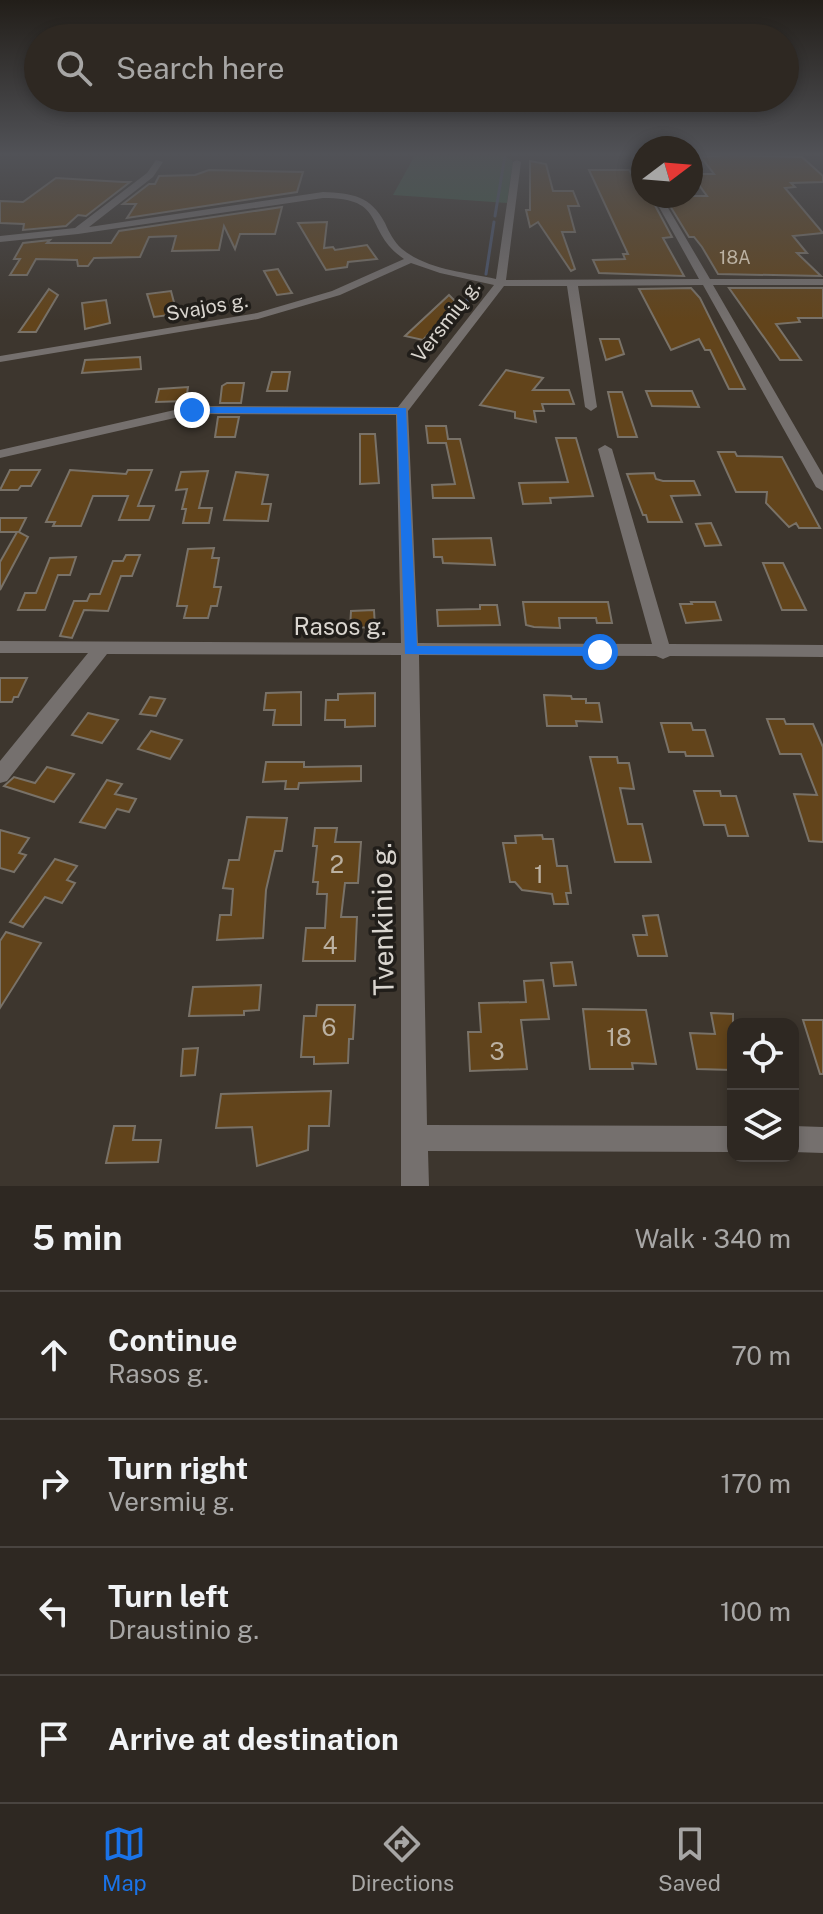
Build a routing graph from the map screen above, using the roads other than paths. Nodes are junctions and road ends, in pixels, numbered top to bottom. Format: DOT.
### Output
graph roads {
  1 [pos="105,210"];
  2 [pos="219,210"];
  3 [pos="371,210"];
  4 [pos="511,210"];
  5 [pos="665,210"];
  6 [pos="78,231"];
  7 [pos="0,239"];
  8 [pos="411,259"];
  9 [pos="707,282"];
  10 [pos="823,282"];
  11 [pos="501,283"];
  12 [pos="572,283"];
  13 [pos="0,359"];
  14 [pos="591,407"];
  15 [pos="402,411"];
  16 [pos="605,449"];
  17 [pos="0,454"];
  18 [pos="823,487"];
  19 [pos="0,647"];
  20 [pos="101,649"];
  21 [pos="410,651"];
  22 [pos="823,651"];
  23 [pos="663,653"];
  24 [pos="0,775"];
  25 [pos="414,1138"];
  26 [pos="727,1139"];
  27 [pos="799,1139"];
  28 [pos="823,1140"];
  29 [pos="415,1186"];
  1 -- 6 [label="street"];
  2 -- 6 [label="street"];
  3 -- 8 [label="street"];
  4 -- 11 [label="street"];
  5 -- 9 [label="street"];
  6 -- 7 [label="street"];
  8 -- 11 [label="street"];
  8 -- 13 [label="street, Svajos g."];
  9 -- 10 [label="street, Versmių g."];
  9 -- 12 [label="street, Versmių g."];
  9 -- 18 [label="street"];
  11 -- 12 [label="street, Versmių g."];
  11 -- 15 [label="street, Versmių g."];
  12 -- 14 [label="street"];
  15 -- 17 [label="street"];
  15 -- 21 [label="street"];
  16 -- 23 [label="street"];
  19 -- 20 [label="street, Rasos g."];
  20 -- 21 [label="street, Rasos g."];
  20 -- 24 [label="street"];
  21 -- 23 [label="street, Rasos g."];
  21 -- 25 [label="street, Tvenkinio g."];
  22 -- 23 [label="street, Rasos g."];
  25 -- 26 [label="street"];
  25 -- 29 [label="street, Tvenkinio g."];
  27 -- 28 [label="street"];
}
